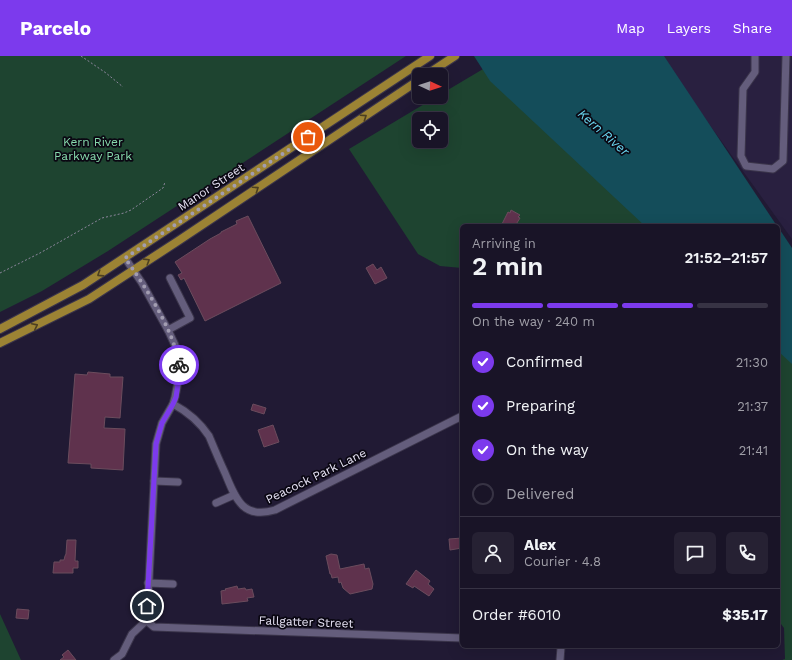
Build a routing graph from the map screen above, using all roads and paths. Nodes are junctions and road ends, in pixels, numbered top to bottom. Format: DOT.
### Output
graph roads {
  1 [pos="81,56"];
  2 [pos="430,56"];
  3 [pos="455,56"];
  4 [pos="755,56"];
  5 [pos="786,56"];
  6 [pos="437,68"];
  7 [pos="412,85"];
  8 [pos="123,87"];
  9 [pos="165,182"];
  10 [pos="125,258"];
  11 [pos="133,270"];
  12 [pos="0,273"];
  13 [pos="170,278"];
  14 [pos="0,329"];
  15 [pos="168,330"];
  16 [pos="0,343"];
  17 [pos="173,404"];
  18 [pos="460,417"];
  19 [pos="154,481"];
  20 [pos="178,482"];
  21 [pos="234,495"];
  22 [pos="216,503"];
  23 [pos="148,583"];
  24 [pos="173,584"];
  25 [pos="149,623"];
  26 [pos="460,638"];
  27 [pos="560,648"];
  28 [pos="123,657"];
  29 [pos="114,660"];
  30 [pos="560,660"];
  1 -- 8 [label="path"];
  2 -- 10 [label="main road, Manor Street"];
  3 -- 6 [label="main road"];
  4 -- 5 [label="street"];
  11 -- 7 [label="main road, one-way"];
  9 -- 12 [label="path"];
  10 -- 11 [label="street"];
  10 -- 14 [label="main road, Manor Street, one-way"];
  11 -- 15 [label="street"];
  16 -- 11 [label="main road, one-way"];
  13 -- 15 [label="street"];
  15 -- 17 [label="street"];
  17 -- 19 [label="street"];
  17 -- 21 [label="street, Peacock Park Lane"];
  18 -- 21 [label="street, Peacock Park Lane"];
  19 -- 20 [label="street"];
  19 -- 23 [label="street"];
  21 -- 22 [label="street"];
  23 -- 24 [label="street"];
  23 -- 25 [label="street"];
  25 -- 26 [label="street, Fallgatter Street"];
  25 -- 28 [label="street"];
  27 -- 30 [label="street"];
  28 -- 29 [label="street"];
}
